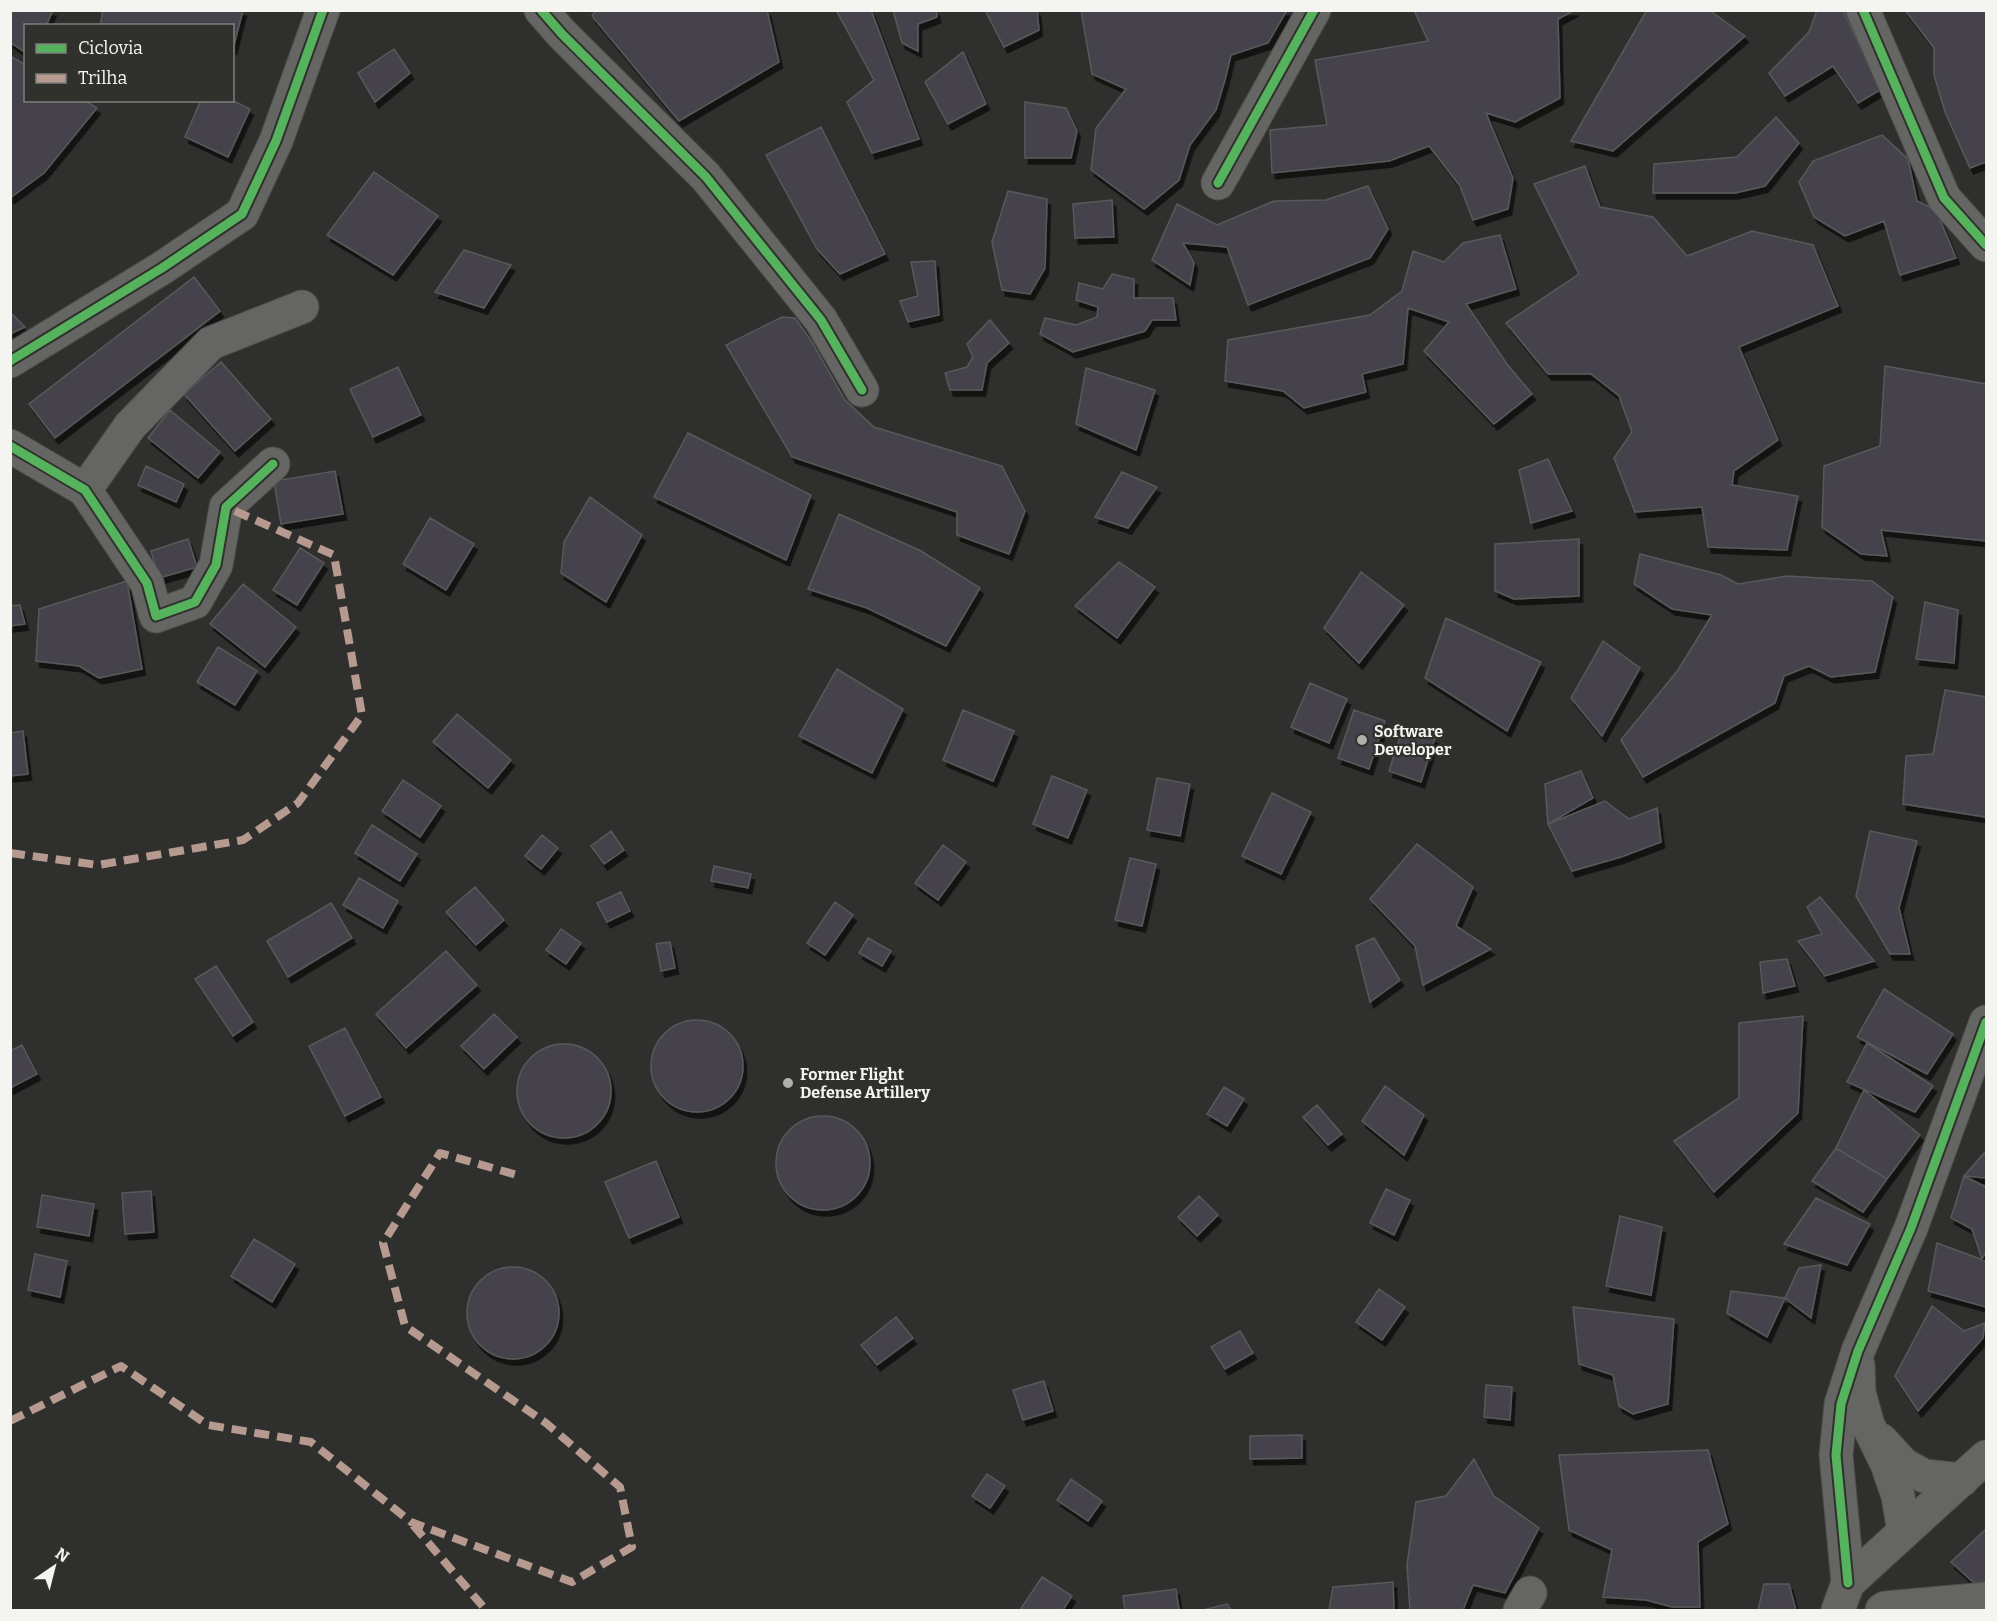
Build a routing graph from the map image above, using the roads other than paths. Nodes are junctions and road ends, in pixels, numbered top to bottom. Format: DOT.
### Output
graph roads {
  1 [pos="323,10"];
  2 [pos="541,10"];
  3 [pos="1314,10"];
  4 [pos="1863,10"];
  5 [pos="1218,183"];
  6 [pos="1986,245"];
  7 [pos="302,307"];
  8 [pos="10,361"];
  9 [pos="862,390"];
  10 [pos="10,446"];
  11 [pos="273,464"];
  12 [pos="85,490"];
  13 [pos="1986,1022"];
  14 [pos="1858,1351"];
  15 [pos="1868,1425"];
  16 [pos="1986,1457"];
  17 [pos="1962,1480"];
  18 [pos="1904,1531"];
  19 [pos="1843,1597"];
  20 [pos="1986,1599"];
  21 [pos="1882,1611"];
  1 -- 8 [label="street"];
  2 -- 9 [label="street"];
  3 -- 5 [label="street"];
  4 -- 6 [label="street"];
  7 -- 12 [label="street"];
  10 -- 12 [label="street"];
  11 -- 12 [label="street"];
  13 -- 14 [label="street"];
  14 -- 15 [label="street"];
  14 -- 19 [label="street"];
  15 -- 17 [label="street"];
  15 -- 18 [label="street"];
  16 -- 17 [label="street"];
  17 -- 18 [label="street"];
  18 -- 19 [label="street"];
  20 -- 21 [label="street"];
}
